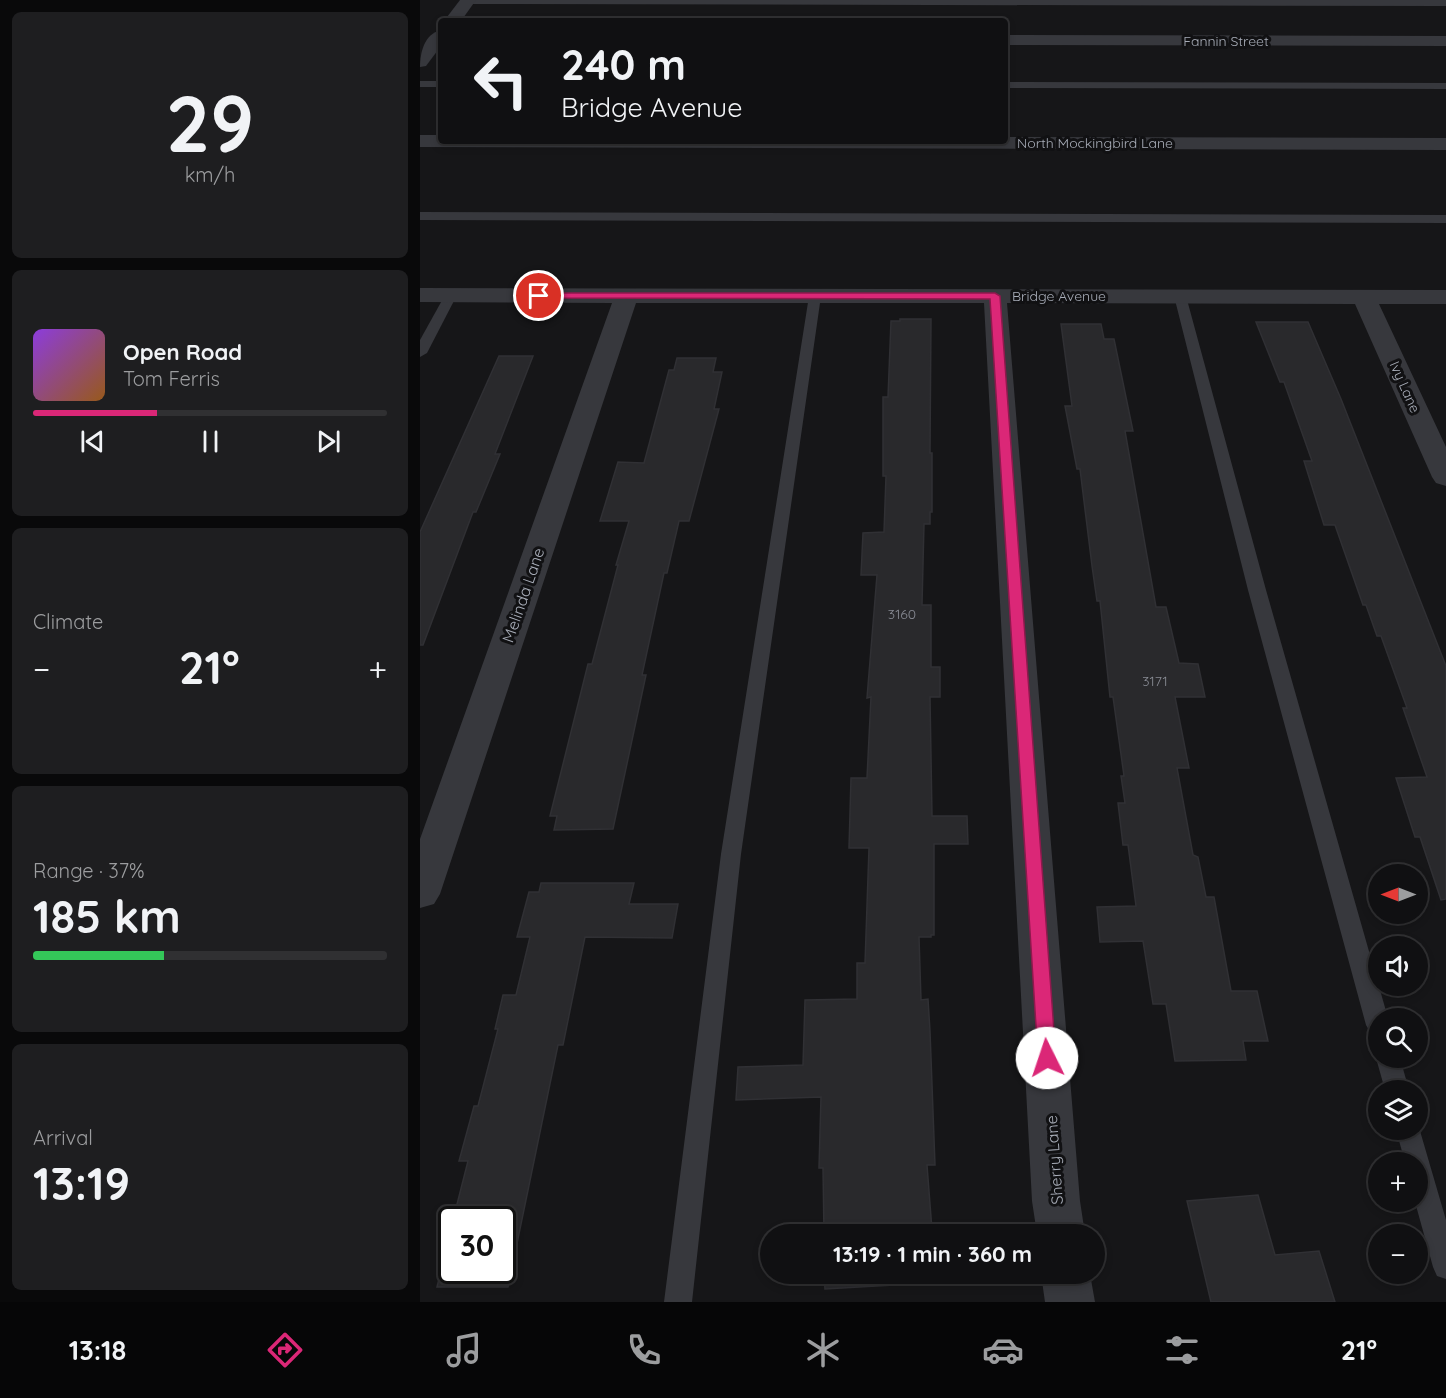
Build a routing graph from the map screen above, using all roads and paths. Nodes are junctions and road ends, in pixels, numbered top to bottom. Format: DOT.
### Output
graph roads {
  1 [pos="467,1"];
  2 [pos="1073,1"];
  3 [pos="1446,3"];
  4 [pos="454,18"];
  5 [pos="438,40"];
  6 [pos="1008,40"];
  7 [pos="1446,41"];
  8 [pos="420,62"];
  9 [pos="420,84"];
  10 [pos="438,84"];
  11 [pos="1008,85"];
  12 [pos="1446,86"];
  13 [pos="420,141"];
  14 [pos="438,141"];
  15 [pos="1008,143"];
  16 [pos="1446,144"];
  17 [pos="420,216"];
  18 [pos="1446,219"];
  19 [pos="420,295"];
  20 [pos="451,295"];
  21 [pos="626,296"];
  22 [pos="815,296"];
  23 [pos="995,296"];
  24 [pos="1180,296"];
  25 [pos="1364,297"];
  26 [pos="1446,297"];
  27 [pos="420,352"];
  28 [pos="1446,477"];
  29 [pos="420,894"];
  30 [pos="1373,1008"];
  31 [pos="1428,1203"];
  32 [pos="1060,1224"];
  33 [pos="1446,1267"];
  34 [pos="1067,1284"];
  35 [pos="678,1302"];
  36 [pos="1070,1302"];
  1 -- 2 [label="lane"];
  1 -- 4 [label="street"];
  2 -- 3 [label="lane"];
  5 -- 8 [label="street"];
  6 -- 7 [label="street, Fannin Street"];
  9 -- 10 [label="lane"];
  11 -- 12 [label="lane"];
  13 -- 14 [label="street, North Mockingbird Lane"];
  15 -- 16 [label="street, North Mockingbird Lane"];
  17 -- 18 [label="lane"];
  19 -- 20 [label="street, Bridge Avenue"];
  20 -- 21 [label="street, Bridge Avenue"];
  20 -- 27 [label="lane"];
  21 -- 22 [label="street, Bridge Avenue"];
  21 -- 29 [label="street, Melinda Lane"];
  22 -- 23 [label="street, Bridge Avenue"];
  22 -- 35 [label="lane"];
  23 -- 24 [label="street, Bridge Avenue"];
  23 -- 32 [label="street, Sherry Lane"];
  24 -- 25 [label="street, Bridge Avenue"];
  24 -- 30 [label="lane"];
  25 -- 26 [label="street, Bridge Avenue"];
  25 -- 28 [label="street, Ivy Lane"];
  31 -- 33 [label="lane"];
  34 -- 36 [label="street"];
}
